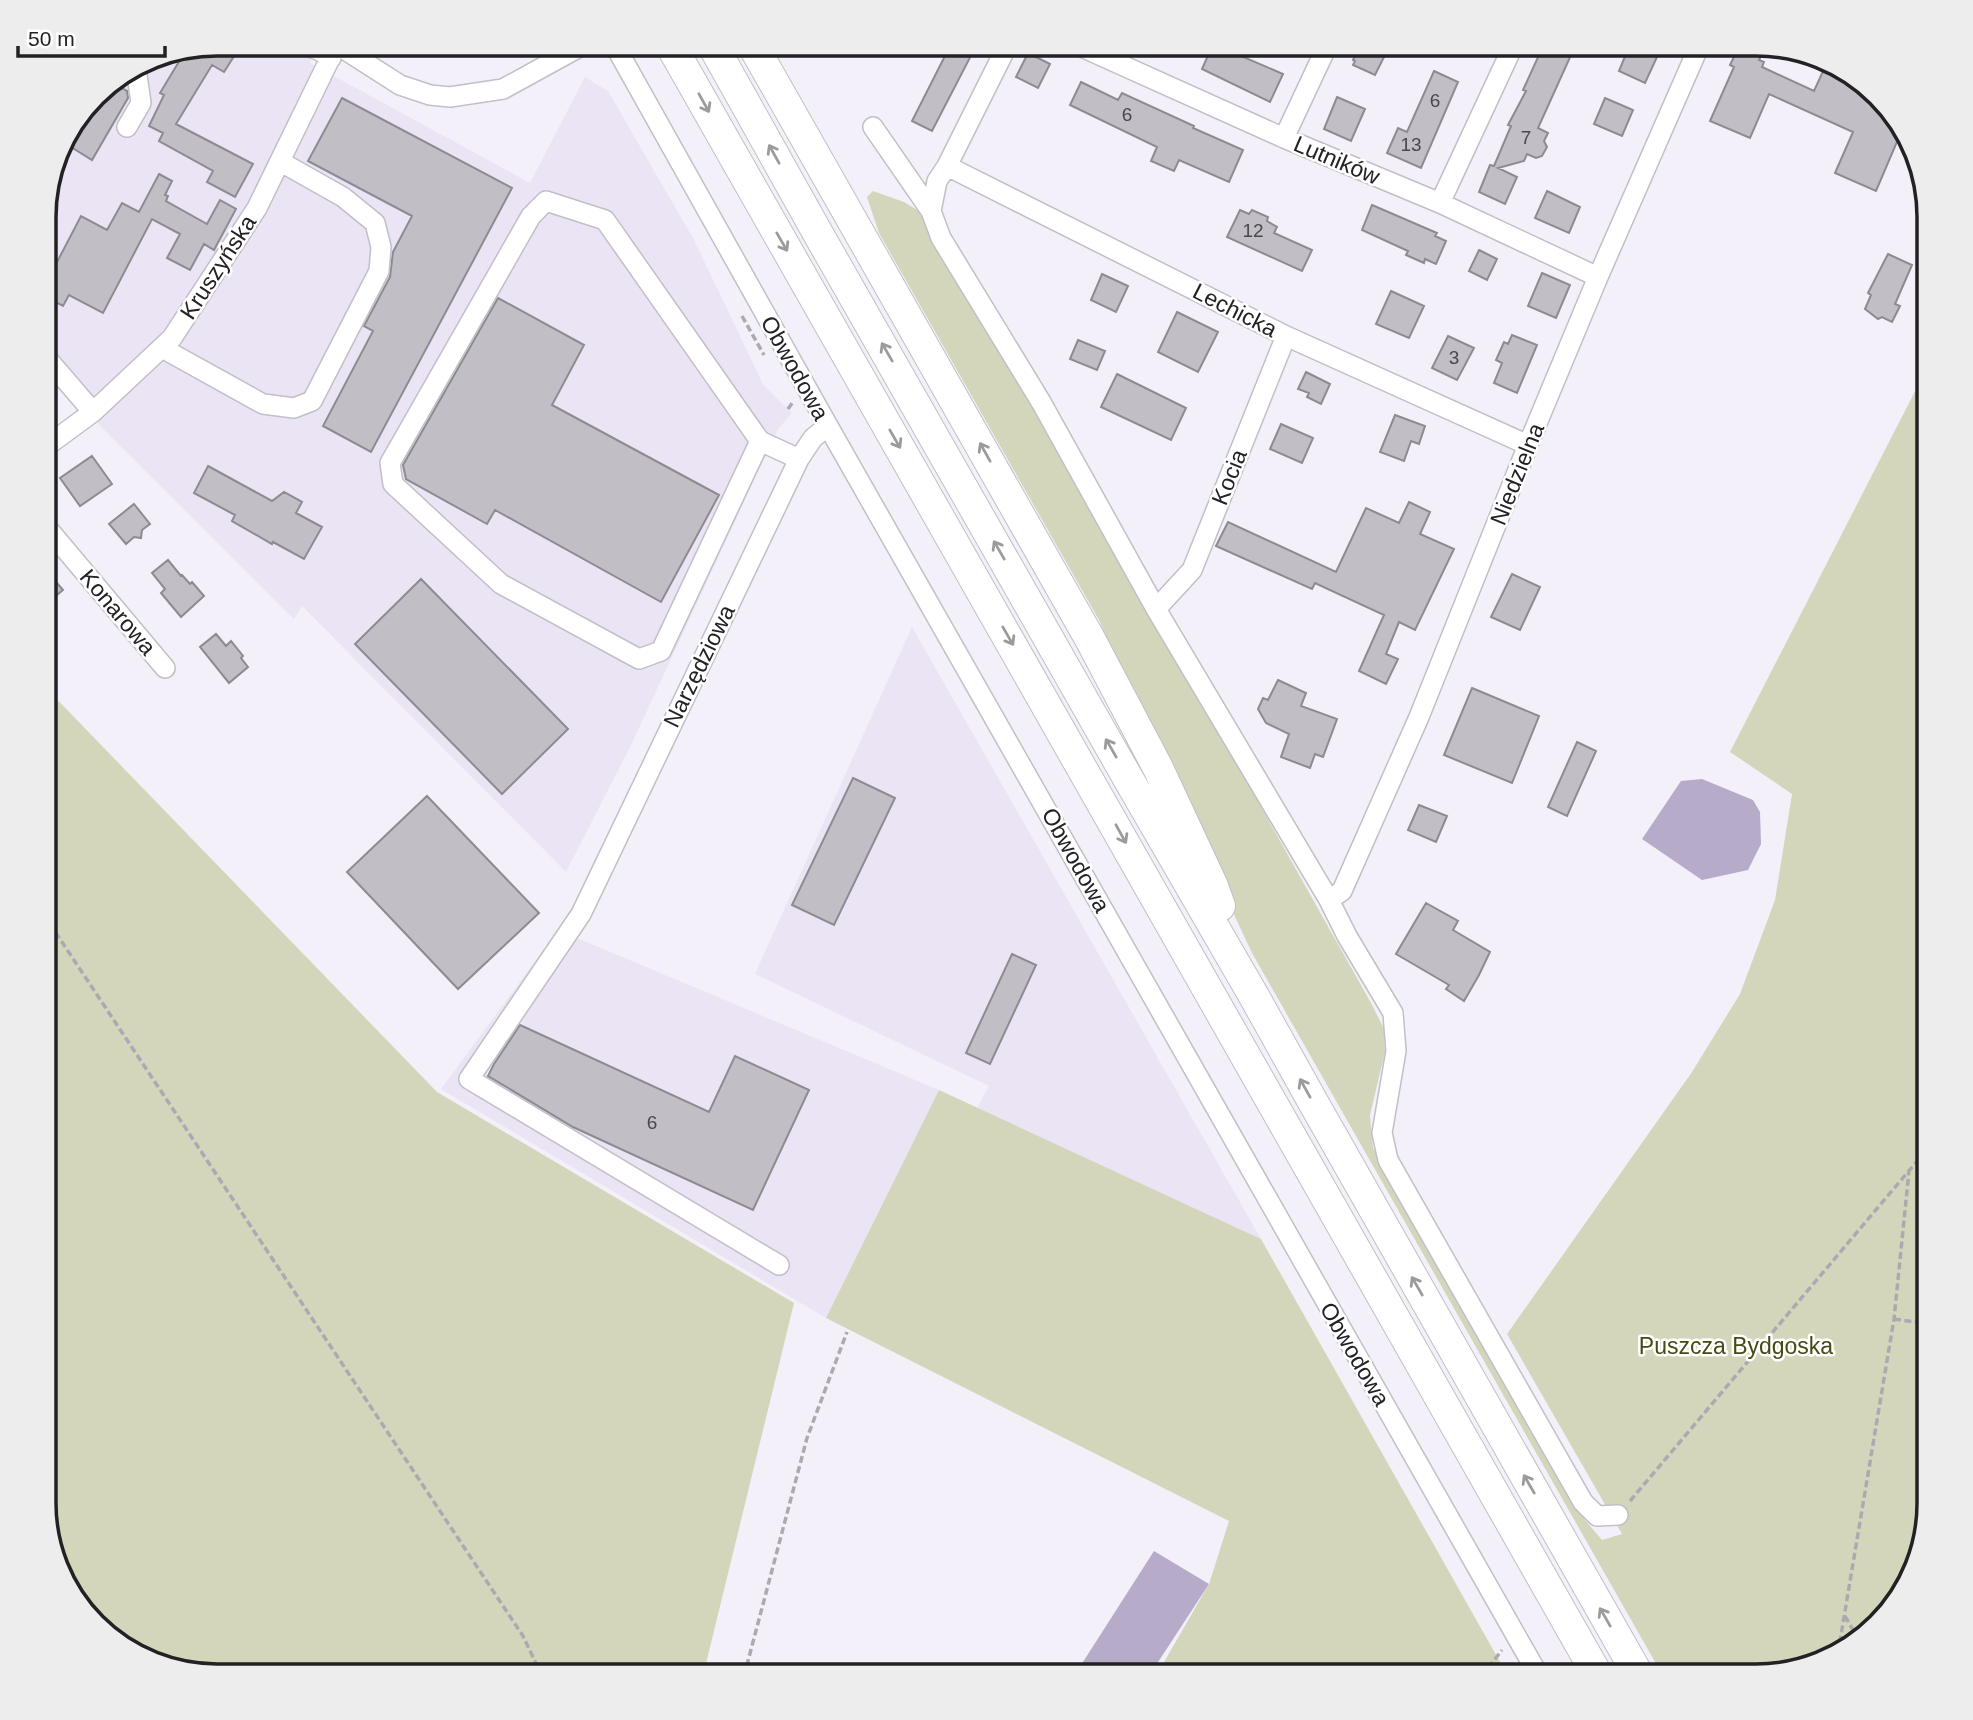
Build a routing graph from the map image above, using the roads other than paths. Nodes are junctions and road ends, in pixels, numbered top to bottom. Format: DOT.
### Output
graph roads {
  1 [pos="332,56"];
  2 [pos="348,56"];
  3 [pos="563,56"];
  4 [pos="621,56"];
  5 [pos="677,56"];
  6 [pos="719,56"];
  7 [pos="759,56"];
  8 [pos="1002,56"];
  9 [pos="1102,56"];
  10 [pos="1322,56"];
  11 [pos="1508,56"];
  12 [pos="1695,56"];
  13 [pos="137,77"];
  14 [pos="873,127"];
  15 [pos="127,128"];
  16 [pos="1284,138"];
  17 [pos="281,162"];
  18 [pos="947,166"];
  19 [pos="1440,203"];
  20 [pos="930,211"];
  21 [pos="1598,277"];
  22 [pos="1286,335"];
  23 [pos="162,348"];
  24 [pos="56,369"];
  25 [pos="93,412"];
  26 [pos="828,426"];
  27 [pos="56,439"];
  28 [pos="760,441"];
  29 [pos="1528,445"];
  30 [pos="799,459"];
  31 [pos="56,538"];
  32 [pos="1156,609"];
  33 [pos="165,668"];
  34 [pos="1329,901"];
  35 [pos="1255,998"];
  36 [pos="779,1265"];
  37 [pos="1618,1515"];
  38 [pos="1532,1664"];
  39 [pos="1591,1664"];
  40 [pos="1632,1664"];
  1 -- 17 [label="street, Kruszyńska"];
  2 -- 3 [label="street"];
  4 -- 26 [label="street, Obwodowa"];
  5 -- 39 [label="highway, one-way"];
  35 -- 6 [label="highway, one-way"];
  35 -- 7 [label="highway, one-way"];
  8 -- 18 [label="street"];
  9 -- 16 [label="street, Lutników"];
  10 -- 16 [label="street"];
  11 -- 19 [label="street"];
  12 -- 21 [label="street, Niedzielna"];
  13 -- 15 [label="street"];
  14 -- 20 [label="street"];
  16 -- 19 [label="street, Lutników"];
  17 -- 23 [label="street, Kruszyńska"];
  17 -- 23 [label="street"];
  18 -- 20 [label="street"];
  18 -- 22 [label="street, Lechicka"];
  19 -- 21 [label="street, Lutników"];
  20 -- 32 [label="street"];
  21 -- 29 [label="street, Niedzielna"];
  22 -- 29 [label="street, Lechicka"];
  22 -- 32 [label="street, Kocia"];
  23 -- 25 [label="street, Kruszyńska"];
  24 -- 25 [label="street"];
  25 -- 27 [label="street, Kruszyńska"];
  26 -- 30 [label="street, Narzędziowa"];
  26 -- 38 [label="street, Obwodowa"];
  28 -- 28 [label="street"];
  28 -- 30 [label="street"];
  29 -- 34 [label="street, Niedzielna"];
  30 -- 36 [label="street, Narzędziowa"];
  31 -- 33 [label="street, Konarowa"];
  32 -- 34 [label="street"];
  34 -- 37 [label="street"];
  40 -- 35 [label="highway, one-way"];
}
